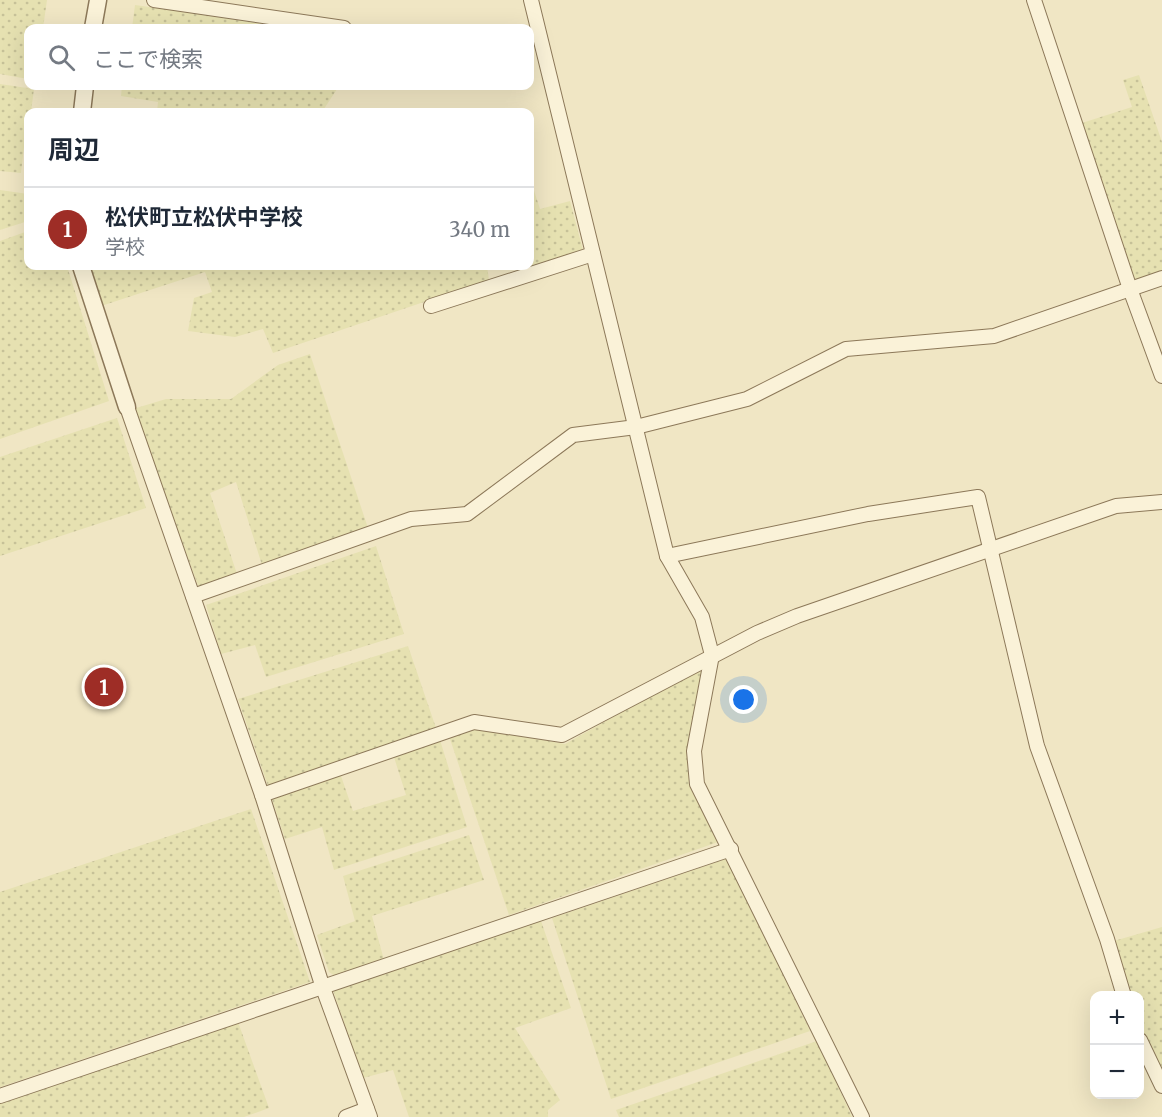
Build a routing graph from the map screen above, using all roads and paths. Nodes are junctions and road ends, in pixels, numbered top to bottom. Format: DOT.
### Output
graph roads {
  1 [pos="98,0"];
  2 [pos="154,0"];
  3 [pos="531,0"];
  4 [pos="1034,0"];
  5 [pos="94,24"];
  6 [pos="317,24"];
  7 [pos="534,57"];
  8 [pos="544,58"];
  9 [pos="85,90"];
  10 [pos="82,108"];
  11 [pos="593,254"];
  12 [pos="82,270"];
  13 [pos="1162,278"];
  14 [pos="1130,289"];
  15 [pos="431,306"];
  16 [pos="1162,376"];
  17 [pos="127,407"];
  18 [pos="636,427"];
  19 [pos="1162,502"];
  20 [pos="992,550"];
  21 [pos="667,556"];
  22 [pos="193,597"];
  23 [pos="711,656"];
  24 [pos="262,795"];
  25 [pos="731,849"];
  26 [pos="323,988"];
  27 [pos="1123,991"];
  28 [pos="1142,1045"];
  29 [pos="1162,1086"];
  30 [pos="0,1096"];
  31 [pos="369,1113"];
  32 [pos="346,1117"];
  33 [pos="862,1117"];
  1 -- 5 [label="street"];
  2 -- 6 [label="street"];
  3 -- 8 [label="street"];
  4 -- 14 [label="street"];
  7 -- 8 [label="street"];
  8 -- 11 [label="street"];
  9 -- 10 [label="street"];
  11 -- 15 [label="street"];
  11 -- 18 [label="street"];
  12 -- 17 [label="street"];
  13 -- 14 [label="street"];
  14 -- 16 [label="street"];
  14 -- 18 [label="street"];
  17 -- 22 [label="street"];
  18 -- 21 [label="street"];
  18 -- 22 [label="street"];
  19 -- 20 [label="street"];
  20 -- 21 [label="street"];
  20 -- 23 [label="street"];
  20 -- 27 [label="street"];
  21 -- 23 [label="street"];
  22 -- 24 [label="street"];
  23 -- 24 [label="street"];
  23 -- 25 [label="street"];
  24 -- 26 [label="street"];
  25 -- 26 [label="street"];
  25 -- 33 [label="street"];
  26 -- 30 [label="street"];
  26 -- 31 [label="street"];
  28 -- 29 [label="street"];
  31 -- 32 [label="street"];
}
